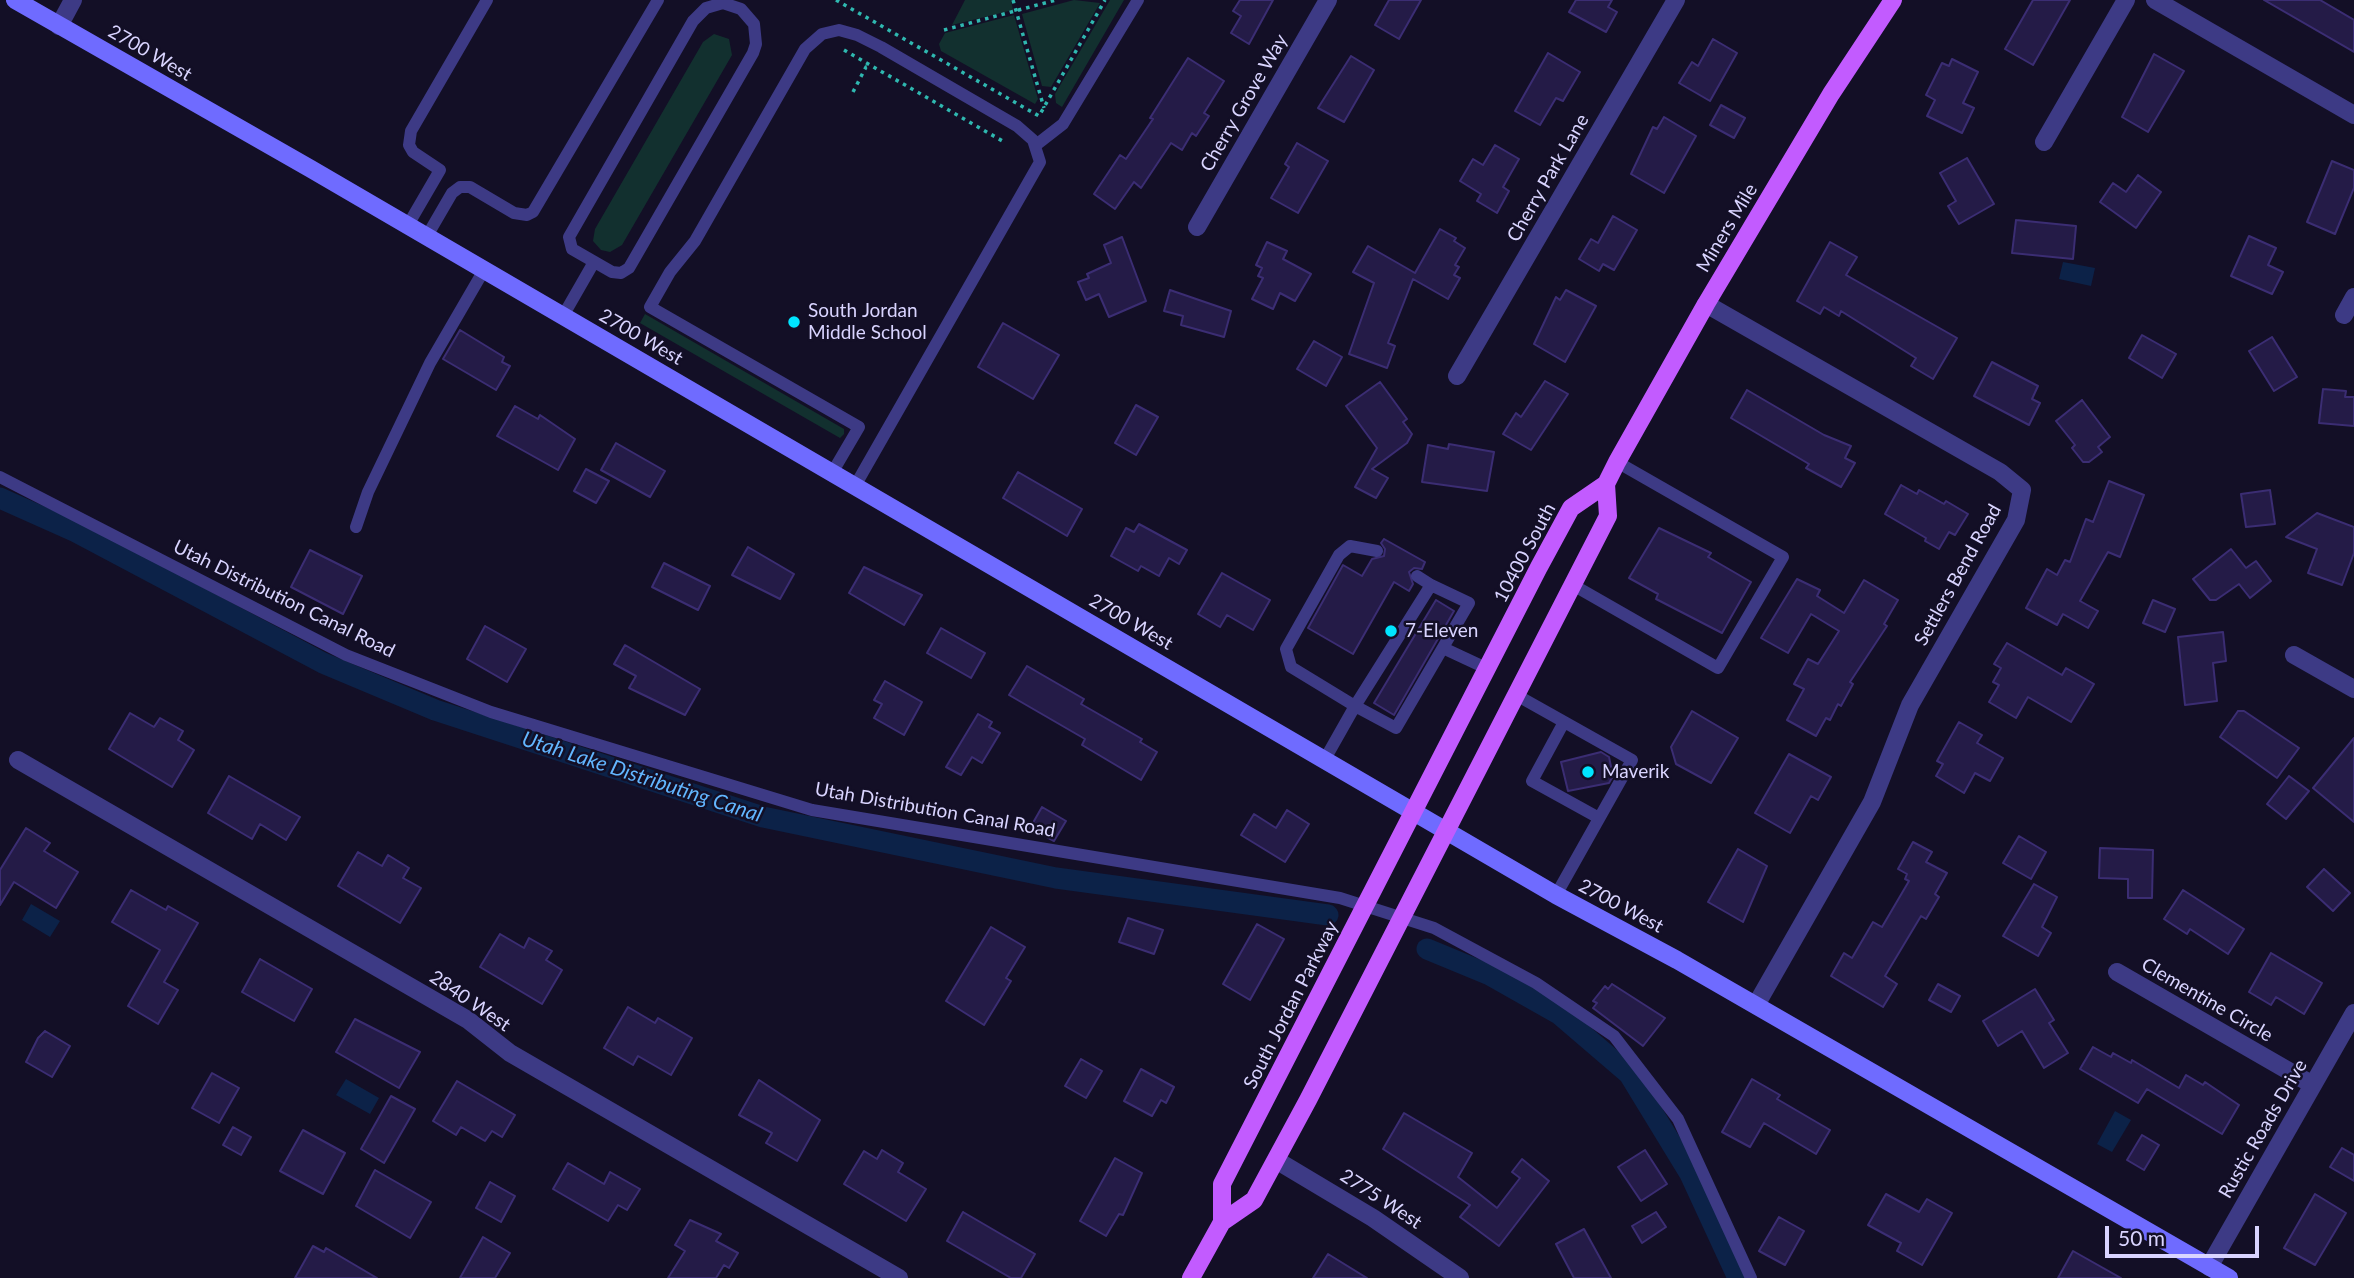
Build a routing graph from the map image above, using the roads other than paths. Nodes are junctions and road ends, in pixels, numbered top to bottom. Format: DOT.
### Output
graph roads {
  1 [pos="15,0"];
  2 [pos="72,0"];
  3 [pos="487,0"];
  4 [pos="658,0"];
  5 [pos="1139,0"];
  6 [pos="1328,0"];
  7 [pos="1676,0"];
  8 [pos="1894,0"];
  9 [pos="2126,0"];
  10 [pos="2155,0"];
  11 [pos="59,26"];
  12 [pos="2354,115"];
  13 [pos="2044,142"];
  14 [pos="1035,145"];
  15 [pos="408,225"];
  16 [pos="1197,227"];
  17 [pos="427,236"];
  18 [pos="594,261"];
  19 [pos="484,270"];
  20 [pos="2354,297"];
  21 [pos="1706,304"];
  22 [pos="2344,315"];
  23 [pos="563,316"];
  24 [pos="1457,376"];
  25 [pos="1617,462"];
  26 [pos="832,473"];
  27 [pos="0,477"];
  28 [pos="1606,484"];
  29 [pos="855,486"];
  30 [pos="356,527"];
  31 [pos="1377,551"];
  32 [pos="1418,576"];
  33 [pos="1430,585"];
  34 [pos="1573,585"];
  35 [pos="1443,648"];
  36 [pos="2294,655"];
  37 [pos="1488,669"];
  38 [pos="2354,689"];
  39 [pos="1518,696"];
  40 [pos="1354,706"];
  41 [pos="1564,722"];
  42 [pos="18,760"];
  43 [pos="1325,760"];
  44 [pos="1414,812"];
  45 [pos="1599,818"];
  46 [pos="1447,831"];
  47 [pos="1556,895"];
  48 [pos="1366,906"];
  49 [pos="1402,918"];
  50 [pos="2116,972"];
  51 [pos="1756,1006"];
  52 [pos="2354,1013"];
  53 [pos="2313,1085"];
  54 [pos="1276,1160"];
  55 [pos="1222,1222"];
  56 [pos="2209,1267"];
  57 [pos="899,1278"];
  58 [pos="1191,1278"];
  59 [pos="1460,1278"];
  60 [pos="1751,1278"];
  61 [pos="2229,1278"];
  1 -- 11 [label="main road, 2700 West"];
  2 -- 11 [label="street"];
  3 -- 15 [label="lane"];
  4 -- 17 [label="lane"];
  5 -- 14 [label="lane"];
  6 -- 16 [label="street, Cherry Grove Way"];
  7 -- 24 [label="street, Cherry Park Lane"];
  8 -- 21 [label="main road, Miners Mile"];
  9 -- 13 [label="street"];
  10 -- 12 [label="street"];
  11 -- 15 [label="main road, 2700 West"];
  14 -- 26 [label="lane"];
  14 -- 29 [label="lane"];
  15 -- 17 [label="main road, 2700 West"];
  17 -- 19 [label="main road, 2700 West"];
  18 -- 18 [label="lane"];
  18 -- 23 [label="lane"];
  19 -- 23 [label="main road, 2700 West"];
  19 -- 30 [label="lane"];
  20 -- 22 [label="street"];
  21 -- 25 [label="main road, Miners Mile"];
  21 -- 51 [label="street, Settlers Bend Road"];
  23 -- 26 [label="main road, 2700 West"];
  25 -- 28 [label="main road, Miners Mile"];
  25 -- 34 [label="lane"];
  26 -- 29 [label="main road, 2700 West"];
  27 -- 48 [label="lane, Utah Distribution Canal Road"];
  28 -- 34 [label="main road"];
  28 -- 37 [label="main road, 10400 South"];
  29 -- 43 [label="main road, 2700 West"];
  31 -- 40 [label="lane"];
  32 -- 33 [label="lane"];
  33 -- 35 [label="lane"];
  33 -- 40 [label="lane"];
  34 -- 39 [label="main road"];
  35 -- 37 [label="lane"];
  35 -- 40 [label="lane"];
  36 -- 38 [label="street"];
  37 -- 44 [label="main road, 10400 South"];
  39 -- 41 [label="lane"];
  39 -- 46 [label="main road"];
  40 -- 43 [label="lane"];
  41 -- 45 [label="lane"];
  41 -- 45 [label="lane"];
  42 -- 57 [label="street, 2840 West"];
  43 -- 44 [label="main road, 2700 West"];
  44 -- 46 [label="main road, 2700 West"];
  44 -- 48 [label="main road, South Jordan Parkway"];
  45 -- 47 [label="lane"];
  46 -- 47 [label="main road, 2700 West"];
  46 -- 49 [label="main road, South Jordan Parkway"];
  47 -- 51 [label="main road, 2700 West"];
  48 -- 49 [label="lane, Utah Distribution Canal Road"];
  48 -- 55 [label="main road, South Jordan Parkway"];
  49 -- 54 [label="main road, South Jordan Parkway"];
  49 -- 60 [label="lane, Utah Distribution Canal Road"];
  50 -- 53 [label="street, Clementine Circle"];
  51 -- 56 [label="main road, 2700 West"];
  52 -- 53 [label="street, Rustic Roads Drive"];
  53 -- 56 [label="street, Rustic Roads Drive"];
  54 -- 55 [label="main road, South Jordan Parkway"];
  54 -- 59 [label="street, 2775 West"];
  55 -- 58 [label="main road, South Jordan Parkway"];
  56 -- 61 [label="main road, 2700 West"];
}
